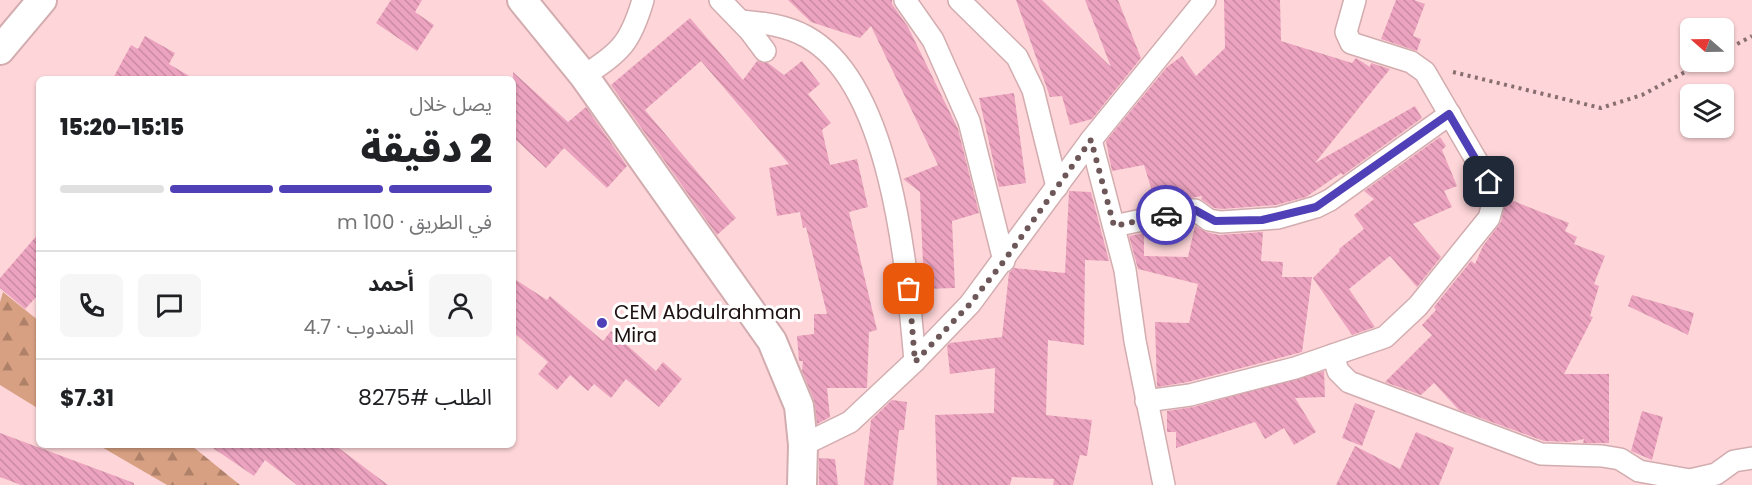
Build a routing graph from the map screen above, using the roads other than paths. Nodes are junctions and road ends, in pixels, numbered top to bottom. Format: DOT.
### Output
graph roads {
  1 [pos="42,0"];
  2 [pos="522,0"];
  3 [pos="643,0"];
  4 [pos="720,0"];
  5 [pos="905,0"];
  6 [pos="959,0"];
  7 [pos="1205,0"];
  8 [pos="1355,0"];
  9 [pos="741,21"];
  10 [pos="0,50"];
  11 [pos="765,51"];
  12 [pos="584,76"];
  13 [pos="1449,114"];
  14 [pos="1091,140"];
  15 [pos="1057,188"];
  16 [pos="1114,226"];
  17 [pos="1004,261"];
  18 [pos="1333,355"];
  19 [pos="915,362"];
  20 [pos="1146,401"];
  21 [pos="803,445"];
  22 [pos="1752,458"];
  23 [pos="801,485"];
  24 [pos="1164,485"];
  1 -- 10 [label="main road"];
  2 -- 12 [label="main road"];
  3 -- 12 [label="street"];
  4 -- 9 [label="street"];
  5 -- 17 [label="street"];
  6 -- 15 [label="street"];
  7 -- 14 [label="street"];
  8 -- 13 [label="street"];
  9 -- 11 [label="street"];
  9 -- 19 [label="street"];
  12 -- 21 [label="main road"];
  13 -- 16 [label="street"];
  13 -- 18 [label="street"];
  14 -- 15 [label="street"];
  14 -- 16 [label="street"];
  15 -- 17 [label="street"];
  16 -- 20 [label="street"];
  17 -- 19 [label="street"];
  18 -- 20 [label="street"];
  18 -- 22 [label="street"];
  19 -- 21 [label="street"];
  20 -- 24 [label="street"];
  21 -- 23 [label="main road"];
}
